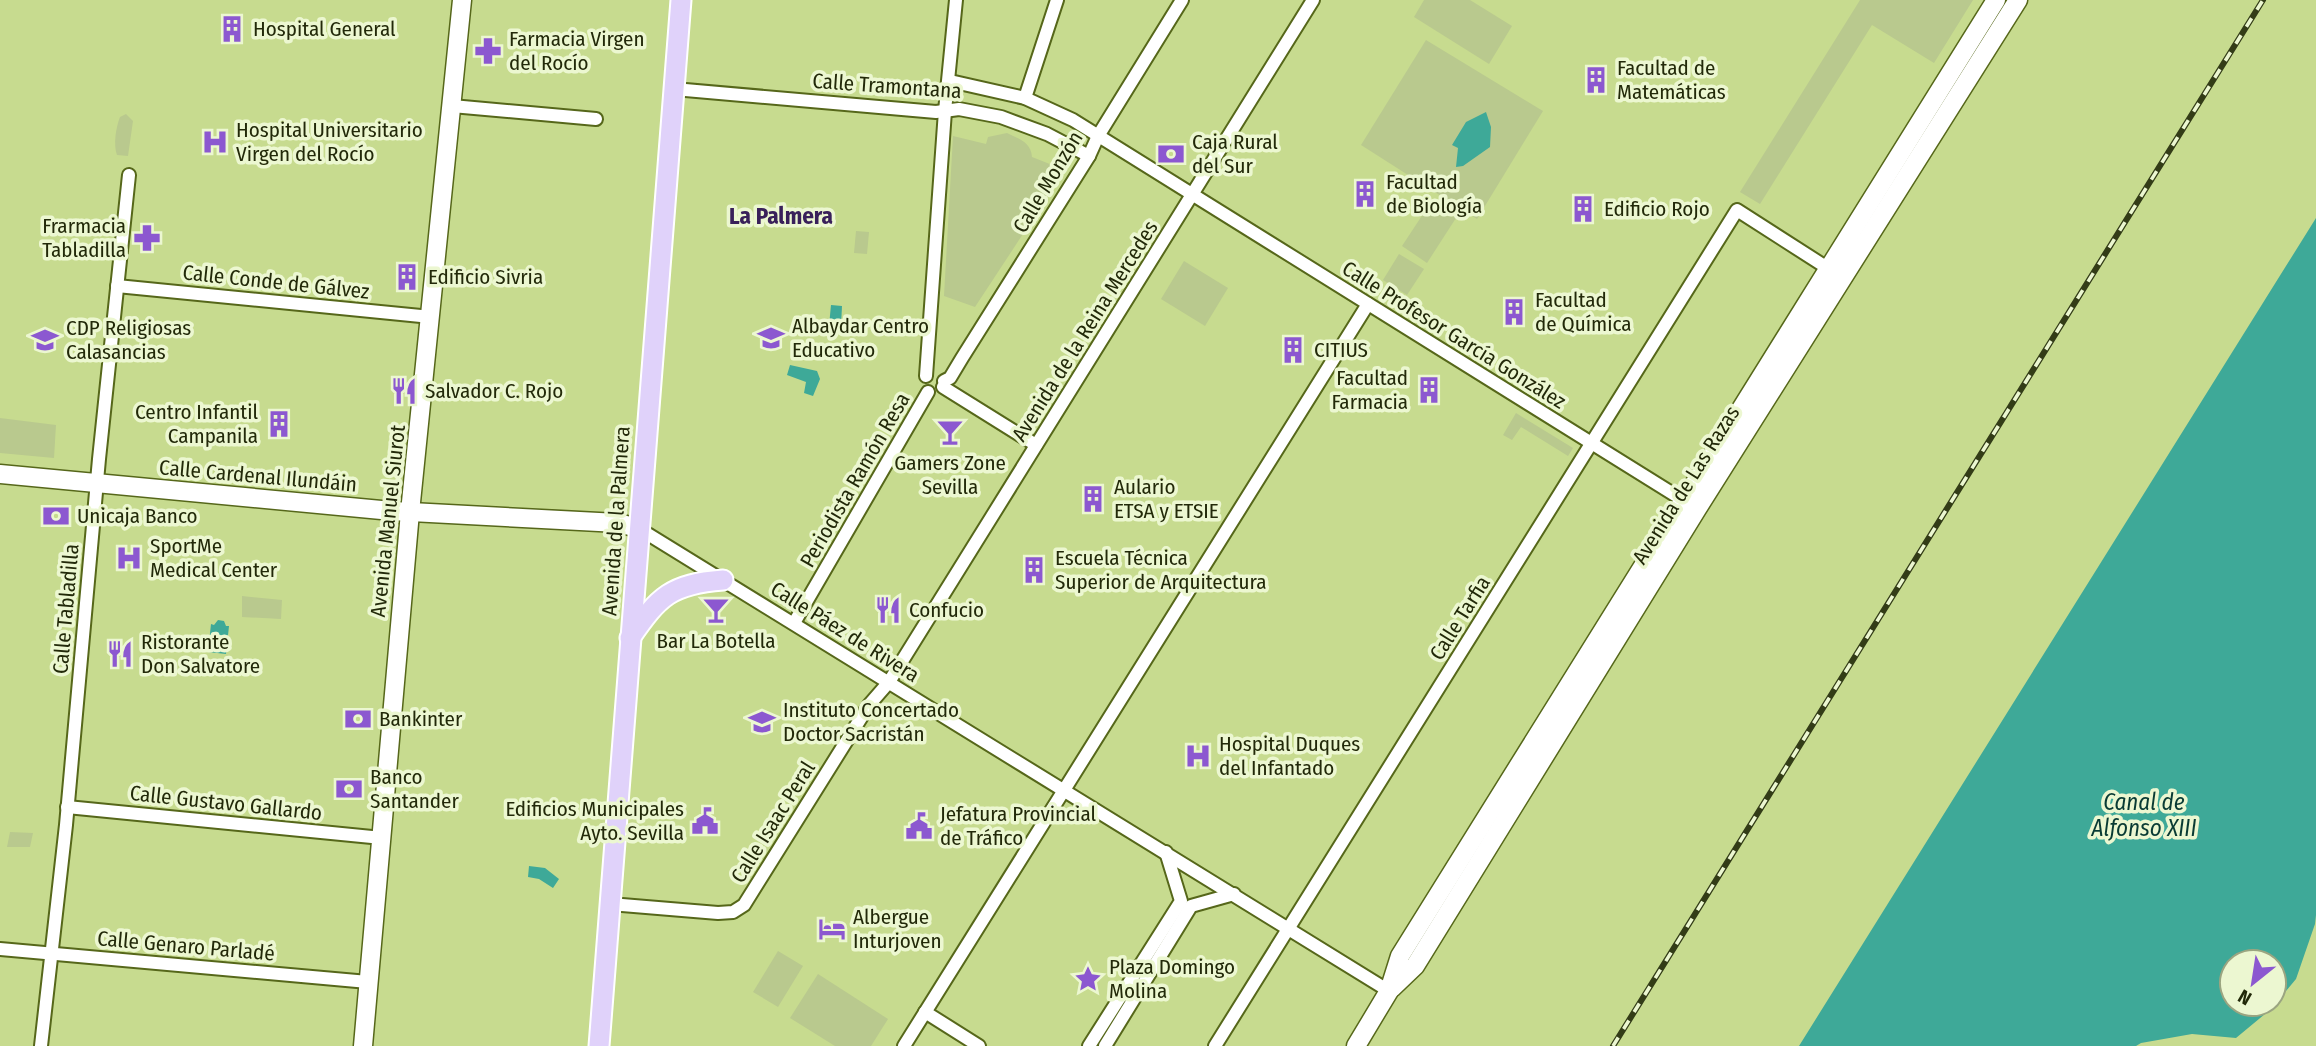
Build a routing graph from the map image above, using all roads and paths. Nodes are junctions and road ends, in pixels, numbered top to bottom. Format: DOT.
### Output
graph roads {
  1 [pos="462,0"];
  2 [pos="681,0"];
  3 [pos="956,0"];
  4 [pos="1058,0"];
  5 [pos="1182,0"];
  6 [pos="1313,0"];
  7 [pos="1996,0"];
  8 [pos="2018,0"];
  9 [pos="950,81"];
  10 [pos="674,89"];
  11 [pos="1025,97"];
  12 [pos="452,106"];
  13 [pos="945,111"];
  14 [pos="596,119"];
  15 [pos="1098,136"];
  16 [pos="1089,156"];
  17 [pos="130,175"];
  18 [pos="1192,194"];
  19 [pos="1829,269"];
  20 [pos="117,286"];
  21 [pos="1368,304"];
  22 [pos="431,317"];
  23 [pos="926,376"];
  24 [pos="943,384"];
  25 [pos="928,392"];
  26 [pos="1591,443"];
  27 [pos="1036,445"];
  28 [pos="0,474"];
  29 [pos="97,484"];
  30 [pos="1691,505"];
  31 [pos="411,512"];
  32 [pos="638,528"];
  33 [pos="723,580"];
  34 [pos="794,623"];
  35 [pos="629,639"];
  36 [pos="889,681"];
  37 [pos="1064,789"];
  38 [pos="67,807"];
  39 [pos="382,838"];
  40 [pos="1166,852"];
  41 [pos="1234,894"];
  42 [pos="610,904"];
  43 [pos="1288,928"];
  44 [pos="0,949"];
  45 [pos="52,954"];
  46 [pos="368,982"];
  47 [pos="1389,991"];
  48 [pos="925,1012"];
  49 [pos="41,1046"];
  50 [pos="363,1046"];
  51 [pos="599,1046"];
  52 [pos="904,1046"];
  53 [pos="979,1046"];
  54 [pos="1089,1046"];
  55 [pos="1105,1046"];
  56 [pos="1215,1046"];
  57 [pos="1356,1046"];
  1 -- 12 [label="main road, Avenida Manuel Siurot"];
  2 -- 10 [label="main road, Avenida de la Palmera"];
  3 -- 9 [label="street"];
  4 -- 11 [label="street"];
  5 -- 15 [label="street, Calle Monzón"];
  6 -- 18 [label="street, Avenida de la Reina Mercedes"];
  7 -- 19 [label="main road, Avenida de Las Razas"];
  8 -- 30 [label="main road, Avenida de Las Razas"];
  9 -- 11 [label="street, Calle Tramontana"];
  9 -- 13 [label="street"];
  10 -- 13 [label="street, Calle Tramontana"];
  10 -- 32 [label="main road, Avenida de la Palmera"];
  11 -- 15 [label="street, Calle Tramontana"];
  12 -- 14 [label="street"];
  12 -- 22 [label="main road, Avenida Manuel Siurot"];
  13 -- 16 [label="street, Calle Tramontana"];
  13 -- 23 [label="street"];
  15 -- 16 [label="street, Calle Monzón"];
  15 -- 18 [label="street, Calle Tramontana"];
  16 -- 24 [label="street, Calle Monzón"];
  17 -- 20 [label="street, Calle Tabladilla"];
  18 -- 21 [label="street, Calle Profesor García González"];
  18 -- 27 [label="street, Avenida de la Reina Mercedes"];
  19 -- 26 [label="street, Calle Tarfia"];
  19 -- 30 [label="main road, Avenida de Las Razas"];
  20 -- 22 [label="street, Calle Conde de Gálvez"];
  20 -- 29 [label="street, Calle Tabladilla"];
  21 -- 26 [label="street, Calle Profesor García González"];
  21 -- 37 [label="street"];
  22 -- 31 [label="main road, Avenida Manuel Siurot"];
  23 -- 24 [label="street"];
  23 -- 25 [label="street"];
  24 -- 25 [label="street"];
  24 -- 27 [label="street"];
  25 -- 34 [label="street, Periodista Ramón Resa"];
  26 -- 30 [label="street, Calle Profesor García González"];
  26 -- 43 [label="street, Calle Tarfia"];
  27 -- 36 [label="street, Avenida de la Reina Mercedes"];
  28 -- 29 [label="main road, Calle Cardenal Ilundáin"];
  29 -- 31 [label="main road, Calle Cardenal Ilundáin"];
  29 -- 38 [label="street, Calle Tabladilla"];
  30 -- 47 [label="main road, Avenida de Las Razas"];
  31 -- 32 [label="main road, Calle Cardenal Ilundáin"];
  31 -- 39 [label="main road, Avenida Manuel Siurot"];
  32 -- 33 [label="street, Calle Páez de Rivera"];
  32 -- 35 [label="main road, Avenida de la Palmera"];
  33 -- 34 [label="street, Calle Páez de Rivera"];
  33 -- 35 [label="main road"];
  34 -- 36 [label="street, Calle Páez de Rivera"];
  35 -- 42 [label="main road, Avenida de la Palmera"];
  36 -- 37 [label="street, Calle Páez de Rivera"];
  36 -- 42 [label="street, Calle Isaac Peral"];
  37 -- 40 [label="street, Calle Páez de Rivera"];
  37 -- 48 [label="street"];
  38 -- 39 [label="street, Calle Gustavo Gallardo"];
  38 -- 45 [label="street, Calle Tabladilla"];
  39 -- 46 [label="main road, Avenida Manuel Siurot"];
  40 -- 41 [label="street, Calle Páez de Rivera"];
  40 -- 54 [label="street"];
  41 -- 43 [label="street, Calle Páez de Rivera"];
  41 -- 55 [label="street"];
  42 -- 51 [label="main road, Avenida de la Palmera"];
  43 -- 47 [label="street, Calle Páez de Rivera"];
  43 -- 56 [label="street, Calle Tarfia"];
  44 -- 45 [label="street, Calle Genaro Parladé"];
  45 -- 46 [label="street, Calle Genaro Parladé"];
  45 -- 49 [label="street, Calle Tabladilla"];
  46 -- 50 [label="main road, Avenida Manuel Siurot"];
  47 -- 57 [label="main road, Avenida de Las Razas"];
  48 -- 52 [label="street"];
  48 -- 53 [label="street"];
}
